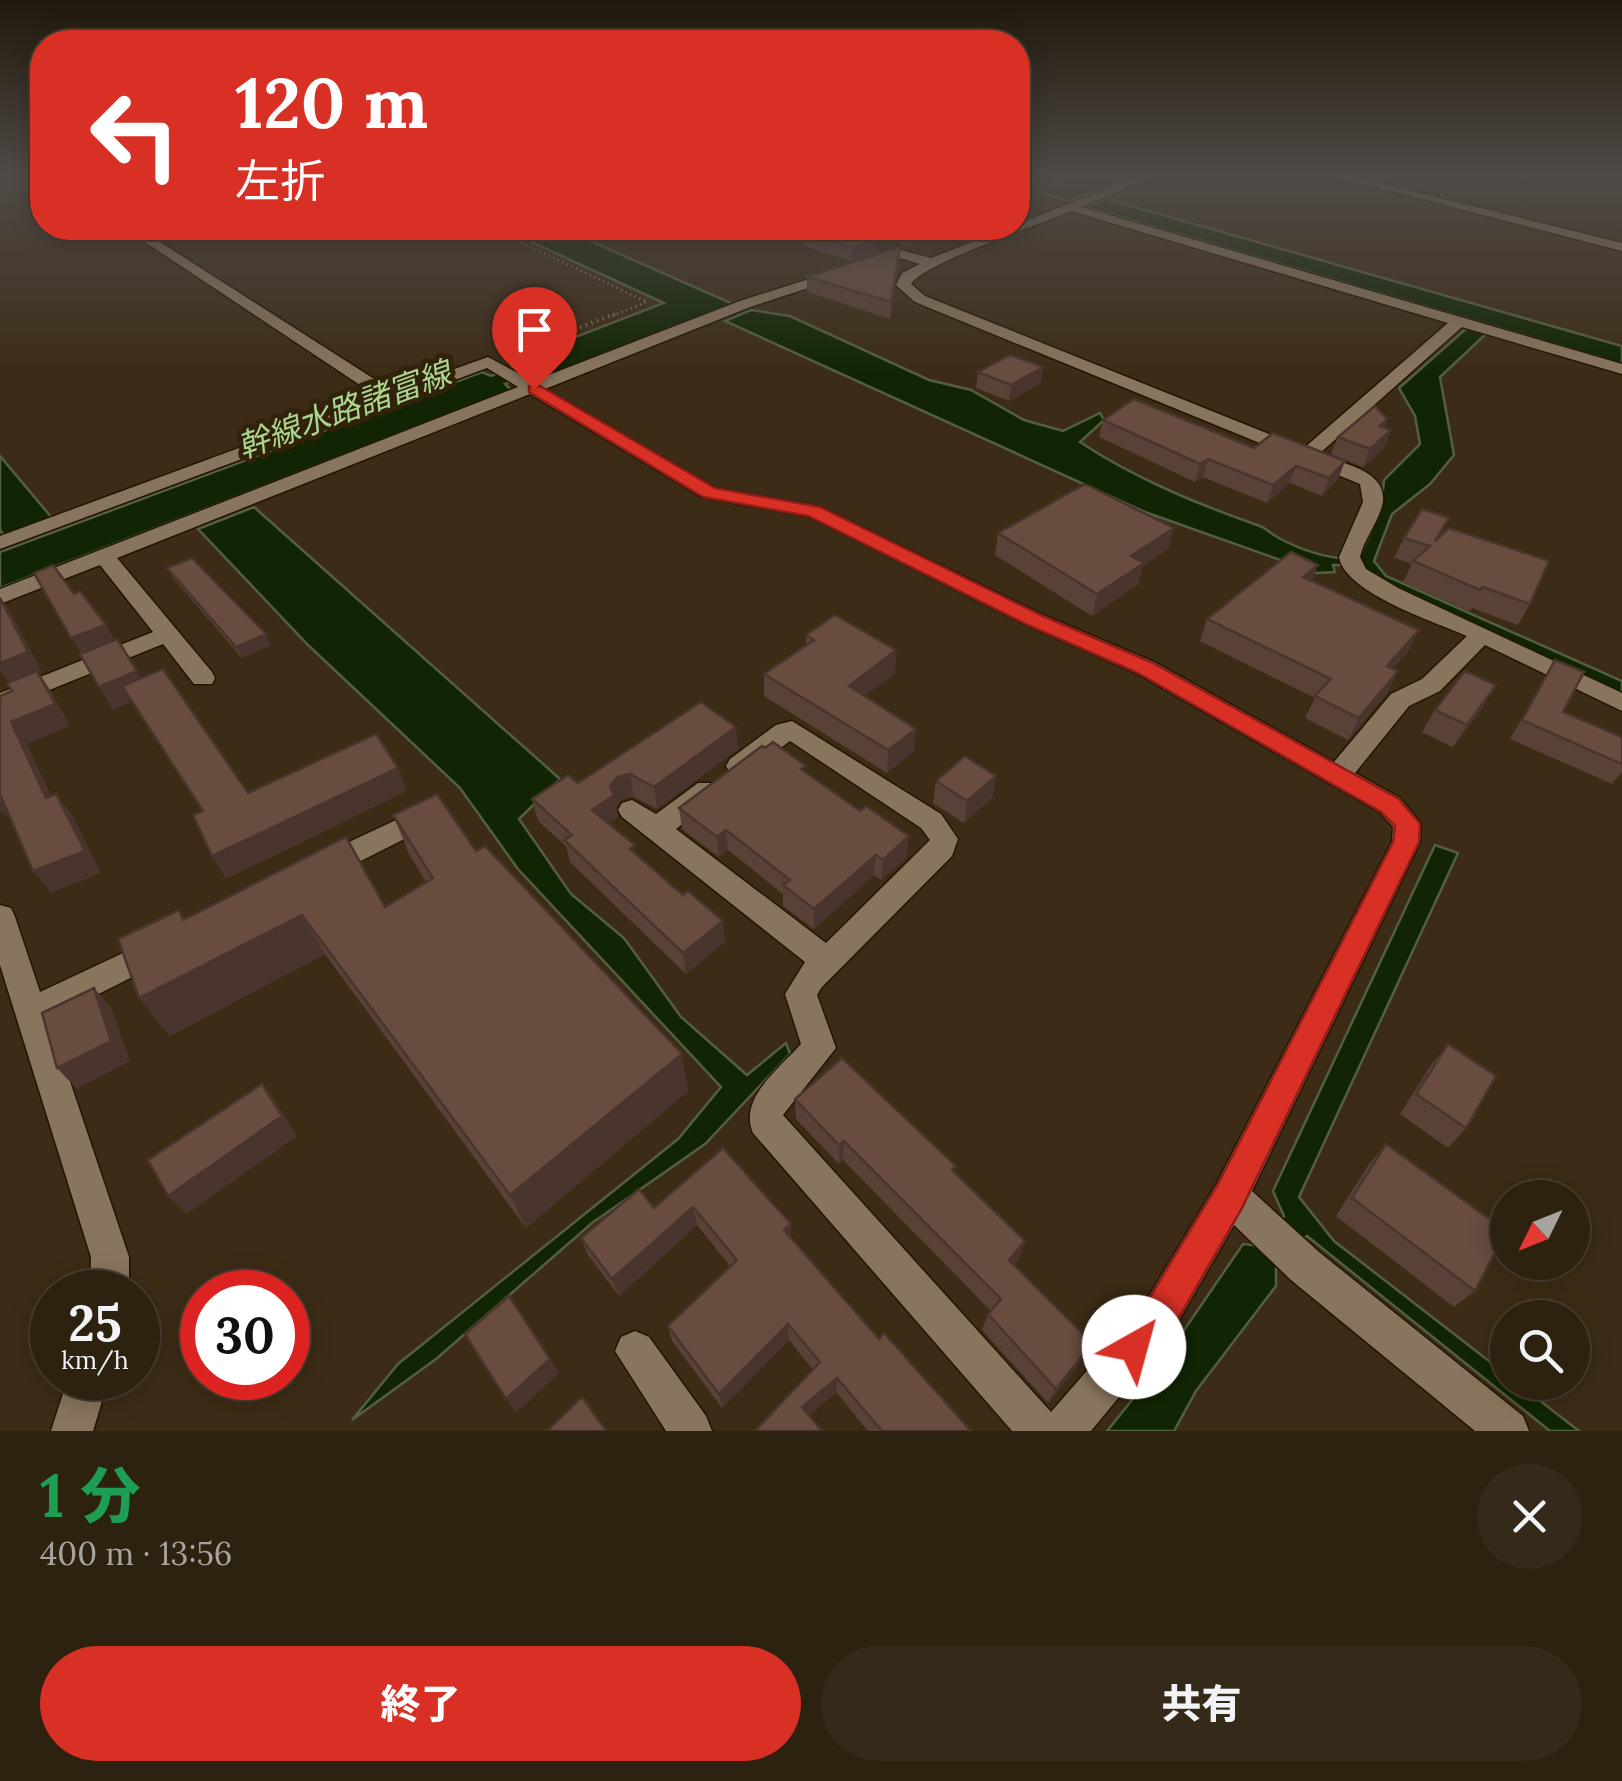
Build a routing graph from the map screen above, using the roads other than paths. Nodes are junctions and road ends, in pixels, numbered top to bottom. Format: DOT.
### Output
graph roads {
  1 [pos="151,242"];
  2 [pos="983,242"];
  3 [pos="1207,242"];
  4 [pos="883,244"];
  5 [pos="900,254"];
  6 [pos="932,263"];
  7 [pos="1460,321"];
  8 [pos="1622,369"];
  9 [pos="511,375"];
  10 [pos="390,398"];
  11 [pos="1308,455"];
  12 [pos="0,543"];
  13 [pos="104,557"];
  14 [pos="0,597"];
  15 [pos="168,634"];
  16 [pos="1482,634"];
  17 [pos="204,678"];
  18 [pos="0,702"];
  19 [pos="1622,703"];
  20 [pos="1338,775"];
  21 [pos="441,808"];
  22 [pos="298,879"];
  23 [pos="0,917"];
  24 [pos="174,941"];
  25 [pos="826,960"];
  26 [pos="32,1012"];
  27 [pos="1230,1196"];
  28 [pos="110,1270"];
  29 [pos="635,1351"];
  30 [pos="82,1400"];
  31 [pos="72,1431"];
  32 [pos="691,1431"];
  33 [pos="1040,1431"];
  34 [pos="1063,1431"];
  35 [pos="1508,1431"];
  1 -- 10 [label="street"];
  2 -- 6 [label="street"];
  3 -- 7 [label="street"];
  4 -- 5 [label="street"];
  5 -- 6 [label="street"];
  5 -- 9 [label="street"];
  6 -- 11 [label="street"];
  7 -- 8 [label="street"];
  7 -- 11 [label="street"];
  9 -- 10 [label="street"];
  9 -- 13 [label="street"];
  9 -- 20 [label="street"];
  10 -- 12 [label="street"];
  11 -- 16 [label="street"];
  13 -- 14 [label="street"];
  13 -- 15 [label="street"];
  15 -- 17 [label="street"];
  15 -- 18 [label="street"];
  16 -- 19 [label="street"];
  16 -- 20 [label="street"];
  20 -- 27 [label="street"];
  21 -- 22 [label="street"];
  23 -- 26 [label="street"];
  24 -- 26 [label="street"];
  25 -- 25 [label="street"];
  25 -- 33 [label="street"];
  26 -- 28 [label="street"];
  27 -- 34 [label="street"];
  27 -- 35 [label="street"];
  29 -- 32 [label="street"];
  30 -- 31 [label="street"];
}
